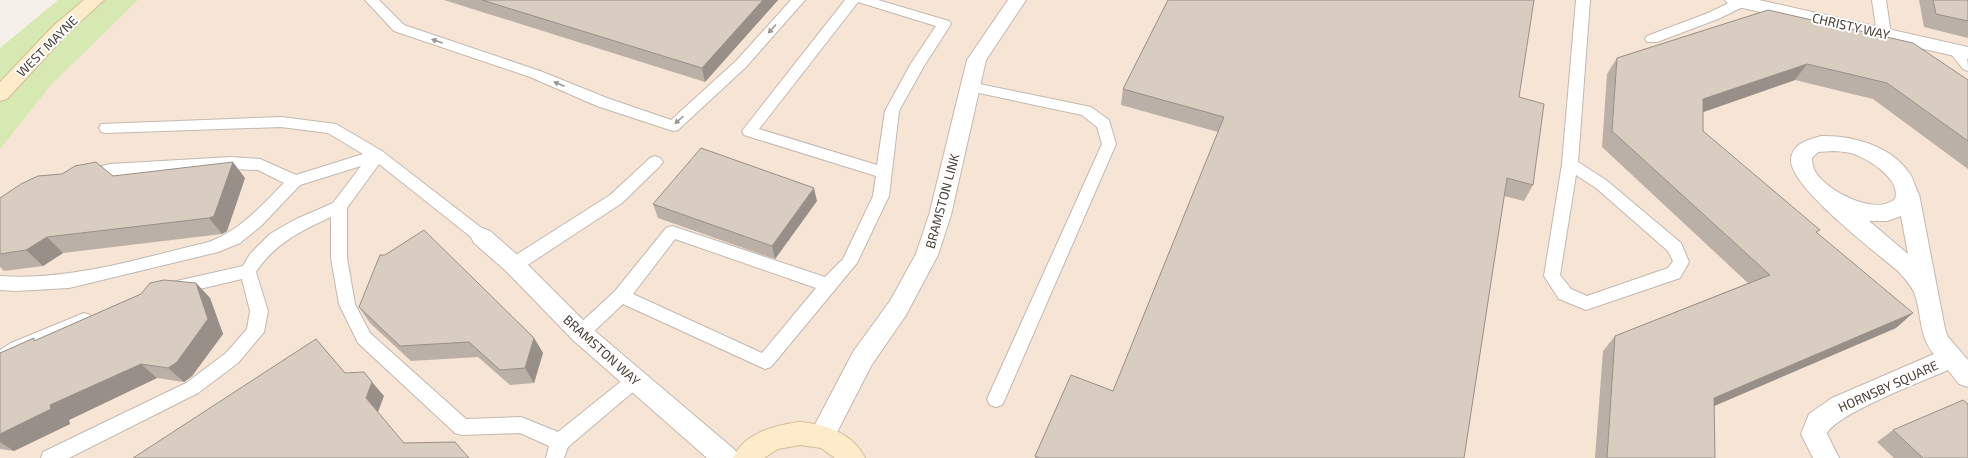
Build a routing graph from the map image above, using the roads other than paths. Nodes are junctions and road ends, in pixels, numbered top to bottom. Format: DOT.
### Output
graph roads {
  1 [pos="95,0"];
  2 [pos="372,0"];
  3 [pos="798,0"];
  4 [pos="852,0"];
  5 [pos="863,0"];
  6 [pos="1017,0"];
  7 [pos="1583,0"];
  8 [pos="1878,0"];
  9 [pos="1738,1"];
  10 [pos="1884,34"];
  11 [pos="1652,39"];
  12 [pos="1961,51"];
  13 [pos="1968,66"];
  14 [pos="970,87"];
  15 [pos="0,94"];
  16 [pos="106,128"];
  17 [pos="377,155"];
  18 [pos="655,162"];
  19 [pos="1570,164"];
  20 [pos="884,173"];
  21 [pos="73,179"];
  22 [pos="295,180"];
  23 [pos="1817,189"];
  24 [pos="1908,194"];
  25 [pos="339,207"];
  26 [pos="482,237"];
  27 [pos="514,265"];
  28 [pos="248,271"];
  29 [pos="0,283"];
  30 [pos="828,285"];
  31 [pos="155,294"];
  32 [pos="621,296"];
  33 [pos="1929,300"];
  34 [pos="96,316"];
  35 [pos="581,333"];
  36 [pos="1951,358"];
  37 [pos="0,359"];
  38 [pos="1968,377"];
  39 [pos="635,380"];
  40 [pos="996,399"];
  41 [pos="822,436"];
  42 [pos="1812,446"];
  43 [pos="557,450"];
  44 [pos="50,458"];
  45 [pos="726,458"];
  46 [pos="746,458"];
  47 [pos="852,458"];
  48 [pos="1826,458"];
  1 -- 15 [label="main road, WEST MAYNE"];
  3 -- 2 [label="lane, one-way"];
  4 -- 20 [label="lane"];
  5 -- 20 [label="lane"];
  6 -- 14 [label="street, BRAMSTON LINK"];
  7 -- 19 [label="lane"];
  8 -- 10 [label="lane"];
  9 -- 10 [label="street, CHRISTY WAY"];
  9 -- 11 [label="lane"];
  10 -- 12 [label="street, CHRISTY WAY"];
  12 -- 13 [label="lane"];
  14 -- 40 [label="lane"];
  14 -- 41 [label="street, BRAMSTON LINK"];
  16 -- 17 [label="lane"];
  17 -- 22 [label="lane"];
  17 -- 25 [label="lane"];
  17 -- 26 [label="lane"];
  18 -- 27 [label="lane"];
  19 -- 19 [label="lane"];
  20 -- 30 [label="lane"];
  21 -- 22 [label="lane"];
  22 -- 29 [label="lane"];
  23 -- 24 [label="street, HORNSBY SQUARE"];
  23 -- 24 [label="street, HORNSBY SQUARE"];
  23 -- 33 [label="street, HORNSBY SQUARE"];
  24 -- 33 [label="street, HORNSBY SQUARE"];
  25 -- 28 [label="lane"];
  25 -- 43 [label="lane"];
  26 -- 27 [label="street, BRAMSTON WAY"];
  27 -- 35 [label="street, BRAMSTON WAY"];
  28 -- 31 [label="lane"];
  28 -- 44 [label="lane"];
  30 -- 32 [label="lane"];
  30 -- 32 [label="lane"];
  32 -- 35 [label="lane"];
  33 -- 36 [label="street, HORNSBY SQUARE"];
  34 -- 37 [label="lane"];
  35 -- 39 [label="street, BRAMSTON WAY"];
  36 -- 38 [label="street, HORNSBY SQUARE"];
  36 -- 42 [label="street, HORNSBY SQUARE"];
  39 -- 43 [label="lane"];
  39 -- 45 [label="street, BRAMSTON WAY"];
  41 -- 46 [label="main road"];
  41 -- 47 [label="main road"];
  42 -- 48 [label="street, HORNSBY SQUARE"];
}
